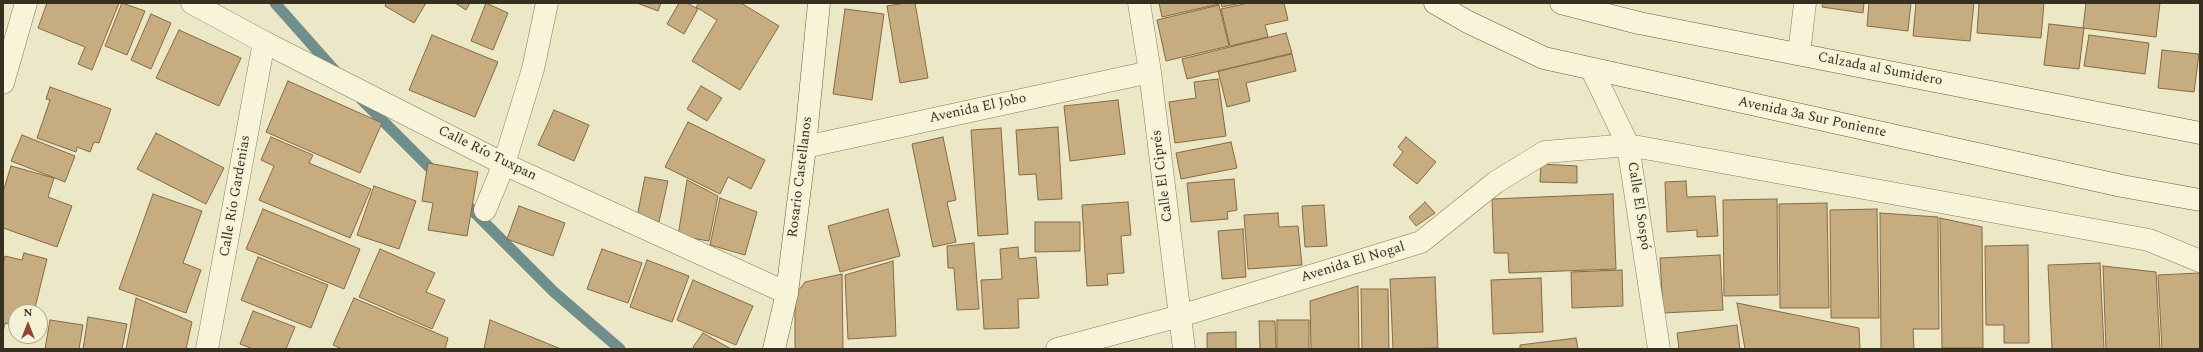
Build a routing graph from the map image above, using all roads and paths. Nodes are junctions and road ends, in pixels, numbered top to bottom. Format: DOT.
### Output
graph roads {
  1 [pos="26,3"];
  2 [pos="192,3"];
  3 [pos="547,3"];
  4 [pos="819,3"];
  5 [pos="1139,3"];
  6 [pos="1435,3"];
  7 [pos="1561,3"];
  8 [pos="1805,3"];
  9 [pos="264,42"];
  10 [pos="1799,54"];
  11 [pos="1592,70"];
  12 [pos="1150,72"];
  13 [pos="3,83"];
  14 [pos="2200,133"];
  15 [pos="1628,145"];
  16 [pos="805,147"];
  17 [pos="504,164"];
  18 [pos="2200,200"];
  19 [pos="485,210"];
  20 [pos="2200,261"];
  21 [pos="787,293"];
  22 [pos="1180,316"];
  23 [pos="207,349"];
  24 [pos="774,349"];
  25 [pos="1057,349"];
  26 [pos="1184,349"];
  27 [pos="1659,349"];
  1 -- 13 [label="street"];
  2 -- 9 [label="street, Calle Río Tuxpan"];
  3 -- 17 [label="street"];
  4 -- 16 [label="street, Rosario Castellanos"];
  5 -- 12 [label="street, Calle El Ciprés"];
  6 -- 11 [label="street, Avenida 3a Sur Poniente"];
  7 -- 10 [label="street, Calzada al Sumidero"];
  8 -- 10 [label="street"];
  9 -- 17 [label="street, Calle Río Tuxpan"];
  9 -- 23 [label="street, Calle Río Gardenias"];
  10 -- 14 [label="street, Calzada al Sumidero"];
  11 -- 15 [label="street, Calle El Sospó"];
  11 -- 18 [label="street, Avenida 3a Sur Poniente"];
  12 -- 16 [label="street, Avenida El Jobo"];
  12 -- 22 [label="street, Calle El Ciprés"];
  15 -- 20 [label="street, Avenida El Nogal"];
  15 -- 22 [label="street, Avenida El Nogal"];
  15 -- 27 [label="street, Calle El Sospó"];
  16 -- 21 [label="street, Rosario Castellanos"];
  17 -- 19 [label="street"];
  17 -- 21 [label="street, Calle Río Tuxpan"];
  21 -- 24 [label="street, Rosario Castellanos"];
  22 -- 25 [label="street, Avenida El Nogal"];
  22 -- 26 [label="street, Calle El Ciprés"];
}
